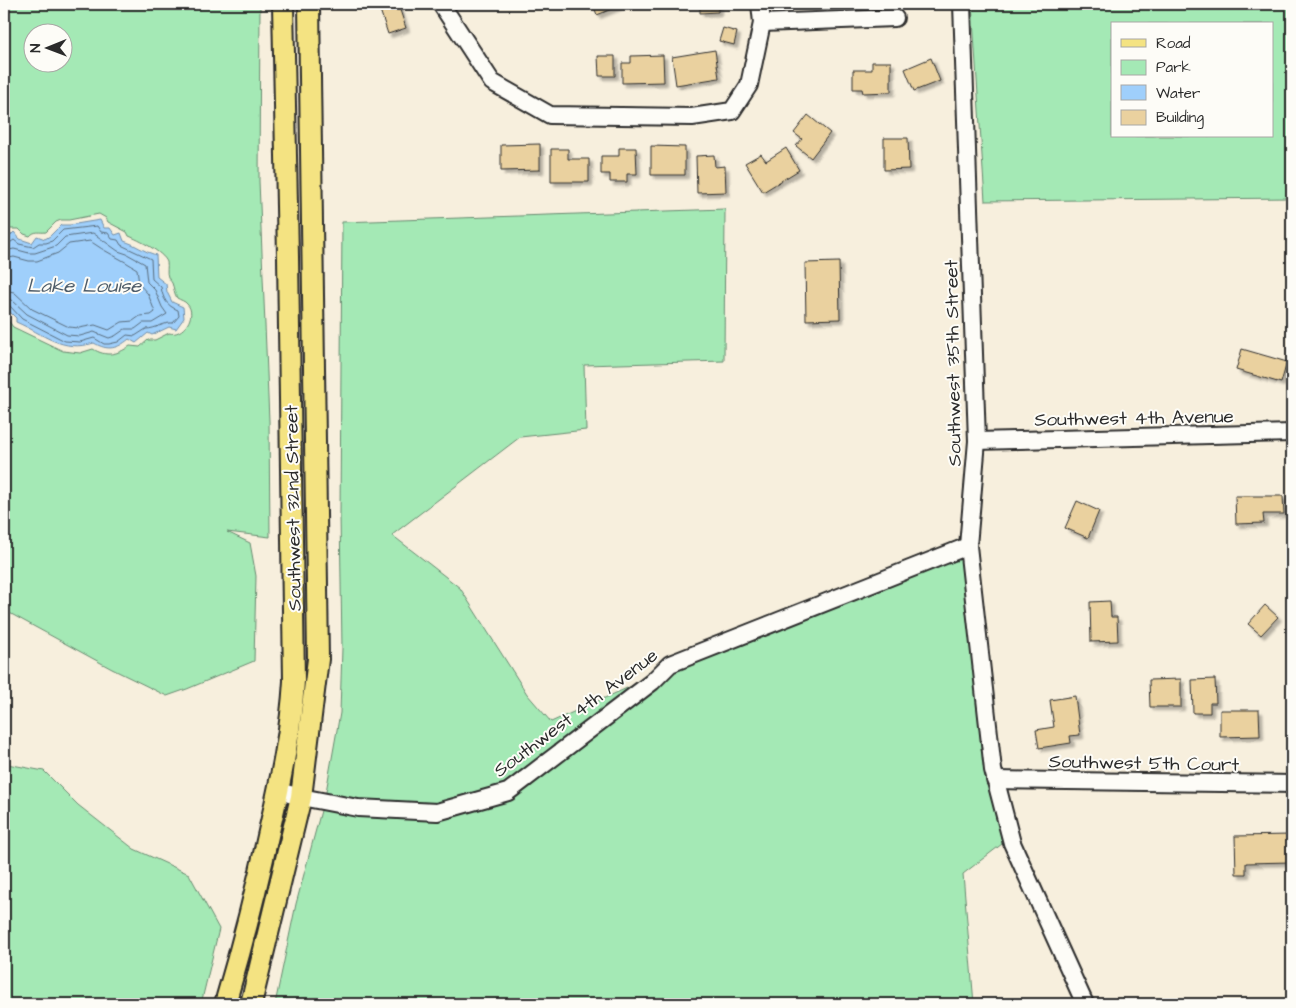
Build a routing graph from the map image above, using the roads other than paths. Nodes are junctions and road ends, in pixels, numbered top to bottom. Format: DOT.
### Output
graph roads {
  1 [pos="283,4"];
  2 [pos="309,4"];
  3 [pos="441,4"];
  4 [pos="760,4"];
  5 [pos="962,4"];
  6 [pos="895,18"];
  7 [pos="762,22"];
  8 [pos="1292,433"];
  9 [pos="977,441"];
  10 [pos="968,546"];
  11 [pos="995,780"];
  12 [pos="1292,784"];
  13 [pos="278,791"];
  14 [pos="301,797"];
  15 [pos="224,1004"];
  16 [pos="251,1004"];
  17 [pos="1085,1004"];
  1 -- 13 [label="main road, Southwest 32nd Street"];
  2 -- 14 [label="main road, Southwest 32nd Street"];
  3 -- 7 [label="street"];
  4 -- 7 [label="street"];
  5 -- 9 [label="street, Southwest 35th Street"];
  6 -- 7 [label="street"];
  8 -- 9 [label="street, Southwest 4th Avenue"];
  9 -- 10 [label="street, Southwest 35th Street"];
  10 -- 11 [label="street, Southwest 35th Street"];
  10 -- 14 [label="street, Southwest 4th Avenue"];
  11 -- 12 [label="street, Southwest 5th Court"];
  11 -- 17 [label="street, Southwest 35th Street"];
  13 -- 14 [label="street, Southwest 4th Avenue"];
  13 -- 15 [label="main road, Southwest 32nd Street"];
  14 -- 16 [label="main road, Southwest 32nd Street"];
}
